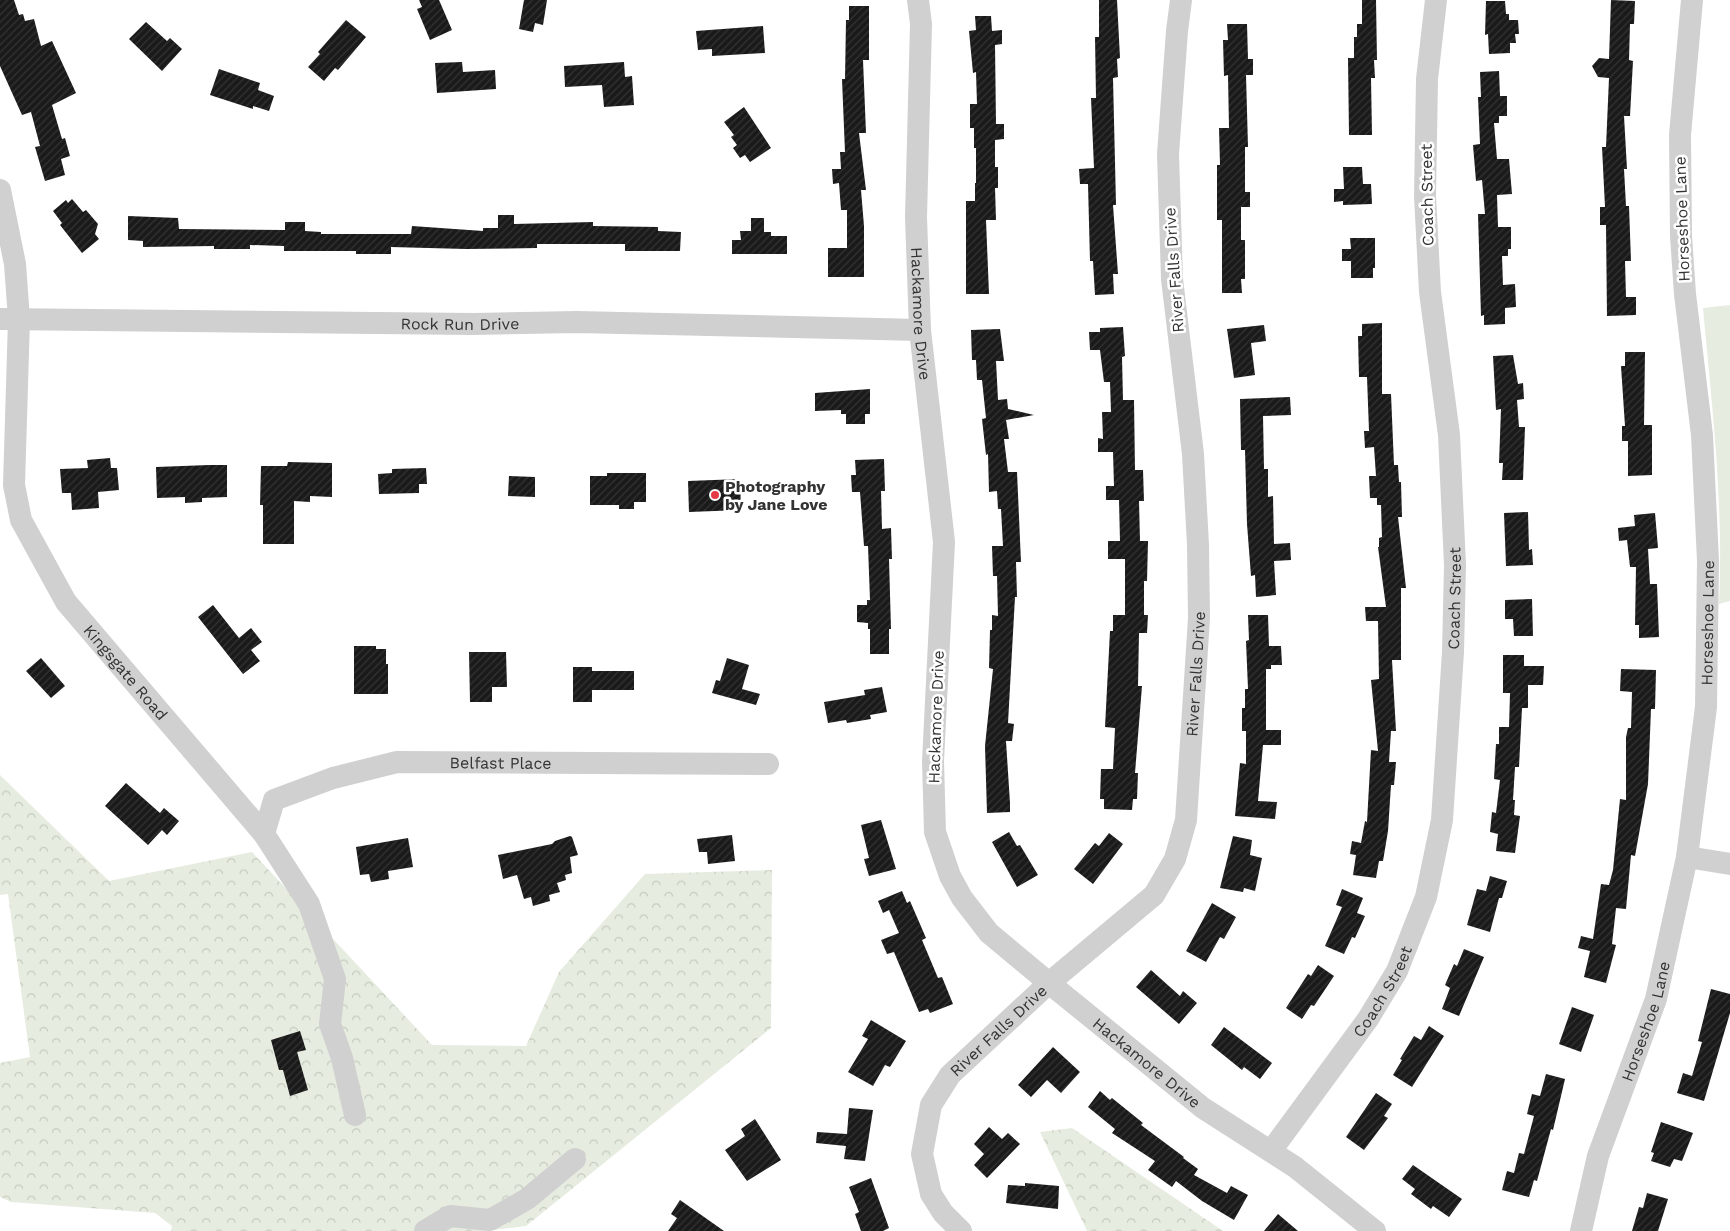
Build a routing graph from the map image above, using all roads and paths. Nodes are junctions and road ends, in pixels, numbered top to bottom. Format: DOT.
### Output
graph roads {
  1 [pos="918,0"];
  2 [pos="1181,0"];
  3 [pos="1436,0"];
  4 [pos="1692,0"];
  5 [pos="0,190"];
  6 [pos="9,319"];
  7 [pos="920,330"];
  8 [pos="768,764"];
  9 [pos="264,834"];
  10 [pos="1687,857"];
  11 [pos="1730,864"];
  12 [pos="1049,984"];
  13 [pos="355,1115"];
  14 [pos="1271,1151"];
  15 [pos="575,1159"];
  16 [pos="426,1231"];
  17 [pos="961,1231"];
  18 [pos="1374,1231"];
  19 [pos="1581,1231"];
  1 -- 7 [label="street, Hackamore Drive"];
  2 -- 12 [label="street, River Falls Drive"];
  3 -- 14 [label="street, Coach Street"];
  4 -- 10 [label="street, Horseshoe Lane"];
  5 -- 6 [label="street, Kingsgate Road"];
  6 -- 7 [label="street, Rock Run Drive"];
  6 -- 9 [label="street, Kingsgate Road"];
  7 -- 12 [label="street, Hackamore Drive"];
  8 -- 9 [label="street, Belfast Place"];
  9 -- 13 [label="street, Kingsgate Road"];
  10 -- 11 [label="street"];
  10 -- 19 [label="street, Horseshoe Lane"];
  12 -- 14 [label="street, Hackamore Drive"];
  12 -- 17 [label="street, River Falls Drive"];
  14 -- 18 [label="street, Hackamore Drive"];
  15 -- 16 [label="street"];
}
